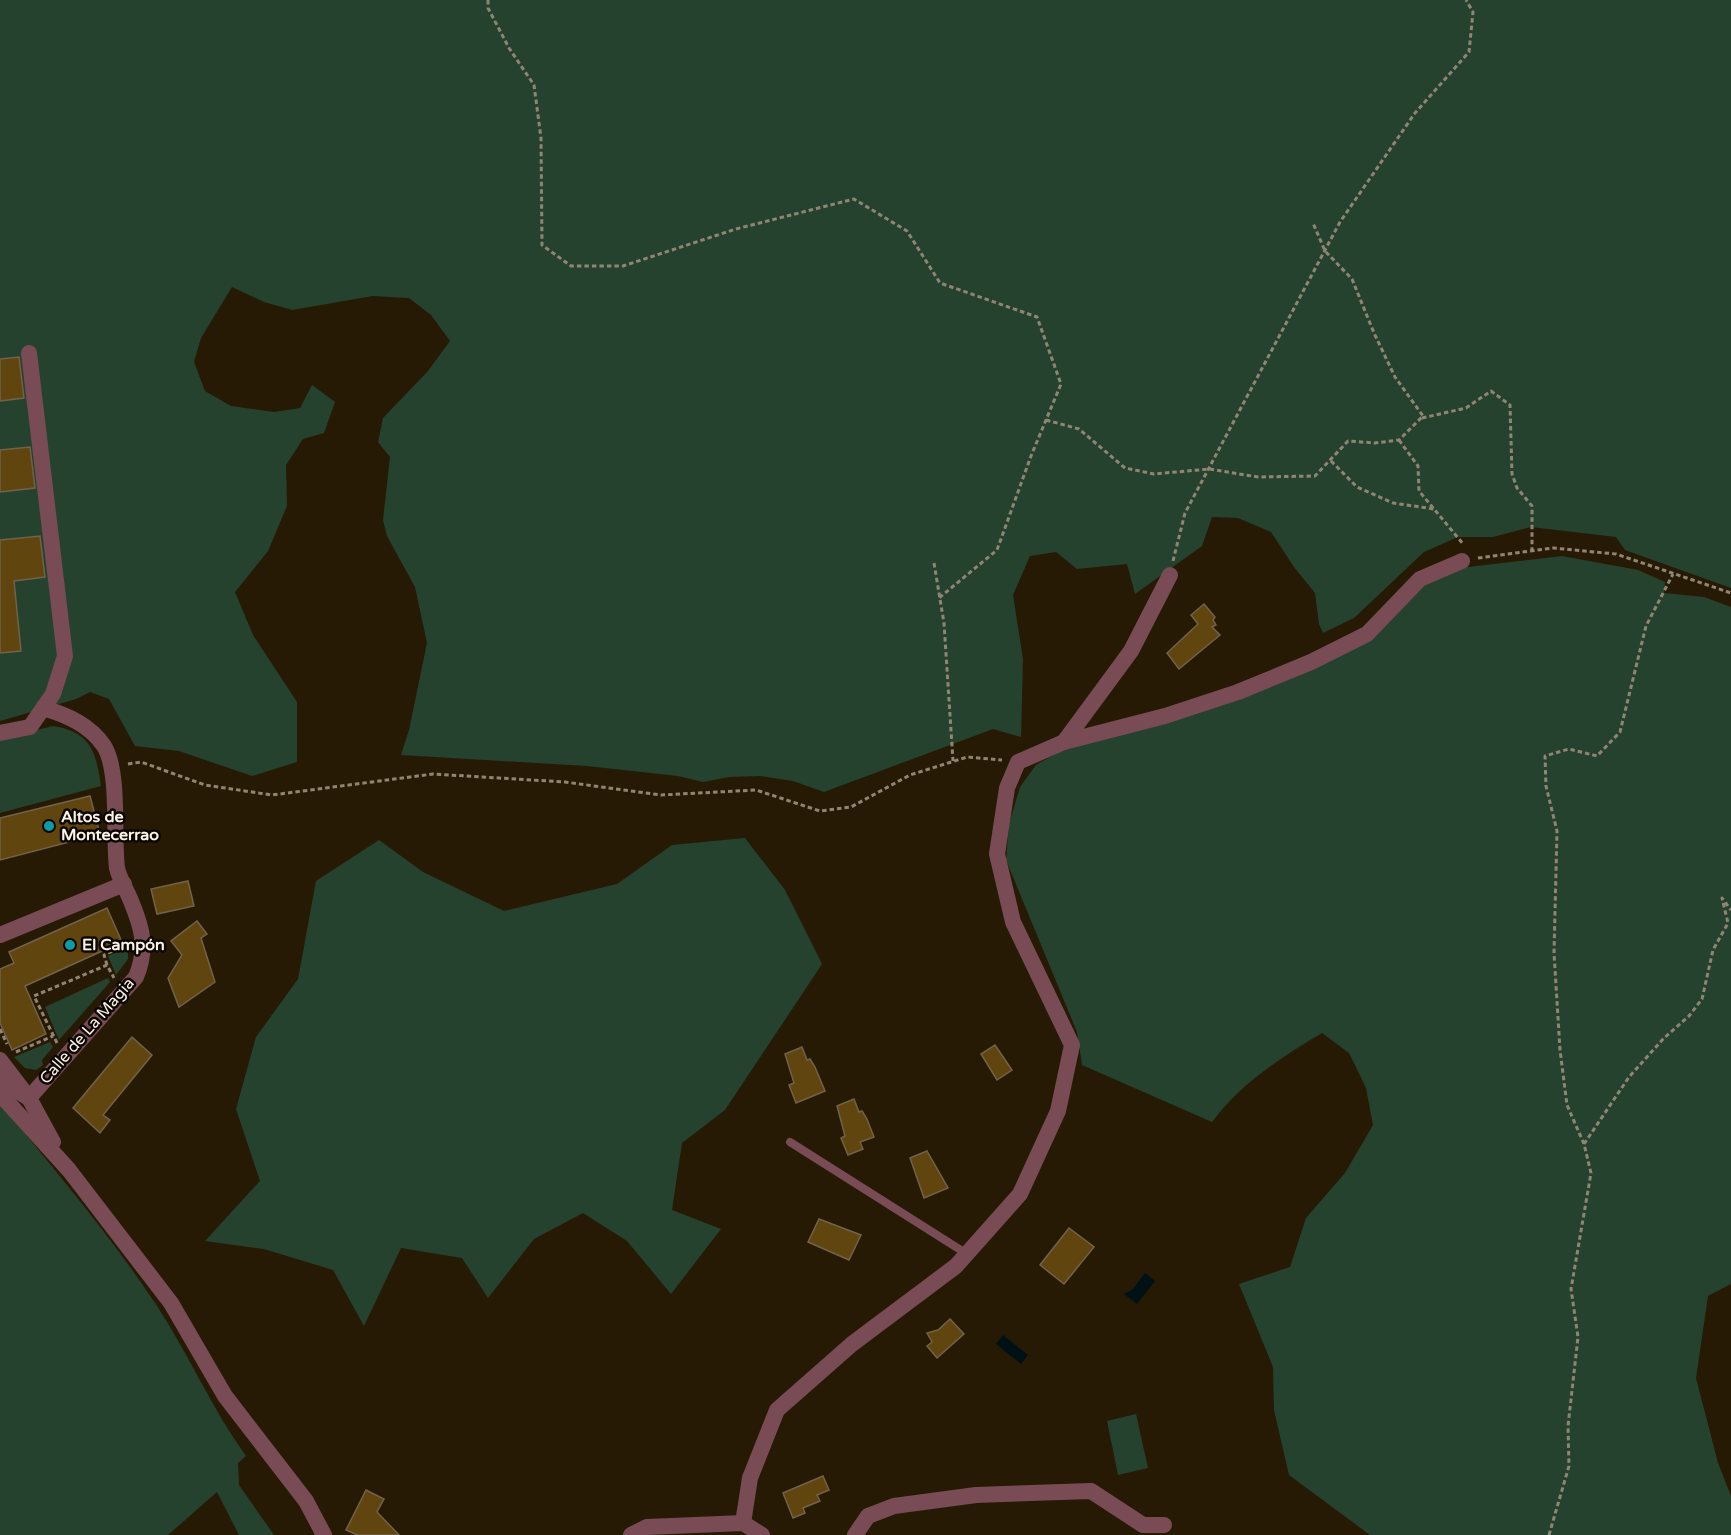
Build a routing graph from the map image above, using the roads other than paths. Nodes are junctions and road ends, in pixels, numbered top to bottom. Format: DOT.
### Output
graph roads {
  1 [pos="29,354"];
  2 [pos="1468,560"];
  3 [pos="1170,575"];
  4 [pos="43,708"];
  5 [pos="0,733"];
  6 [pos="1064,742"];
  7 [pos="124,884"];
  8 [pos="0,935"];
  9 [pos="6,1053"];
  10 [pos="0,1081"];
  11 [pos="0,1094"];
  12 [pos="29,1098"];
  13 [pos="790,1142"];
  14 [pos="69,1170"];
  15 [pos="968,1254"];
  16 [pos="742,1522"];
  17 [pos="1164,1525"];
  18 [pos="324,1535"];
  19 [pos="631,1535"];
  20 [pos="762,1535"];
  21 [pos="855,1535"];
  1 -- 4 [label="street"];
  2 -- 6 [label="street"];
  3 -- 6 [label="street"];
  4 -- 5 [label="street"];
  4 -- 7 [label="street, Calle de La Magia"];
  6 -- 15 [label="street"];
  7 -- 8 [label="street"];
  7 -- 12 [label="street, Calle de La Magia"];
  9 -- 12 [label="street"];
  10 -- 12 [label="street"];
  11 -- 14 [label="street"];
  12 -- 14 [label="street"];
  13 -- 15 [label="lane"];
  14 -- 18 [label="street"];
  15 -- 16 [label="street"];
  16 -- 19 [label="street"];
  16 -- 20 [label="street"];
  17 -- 21 [label="street"];
}
